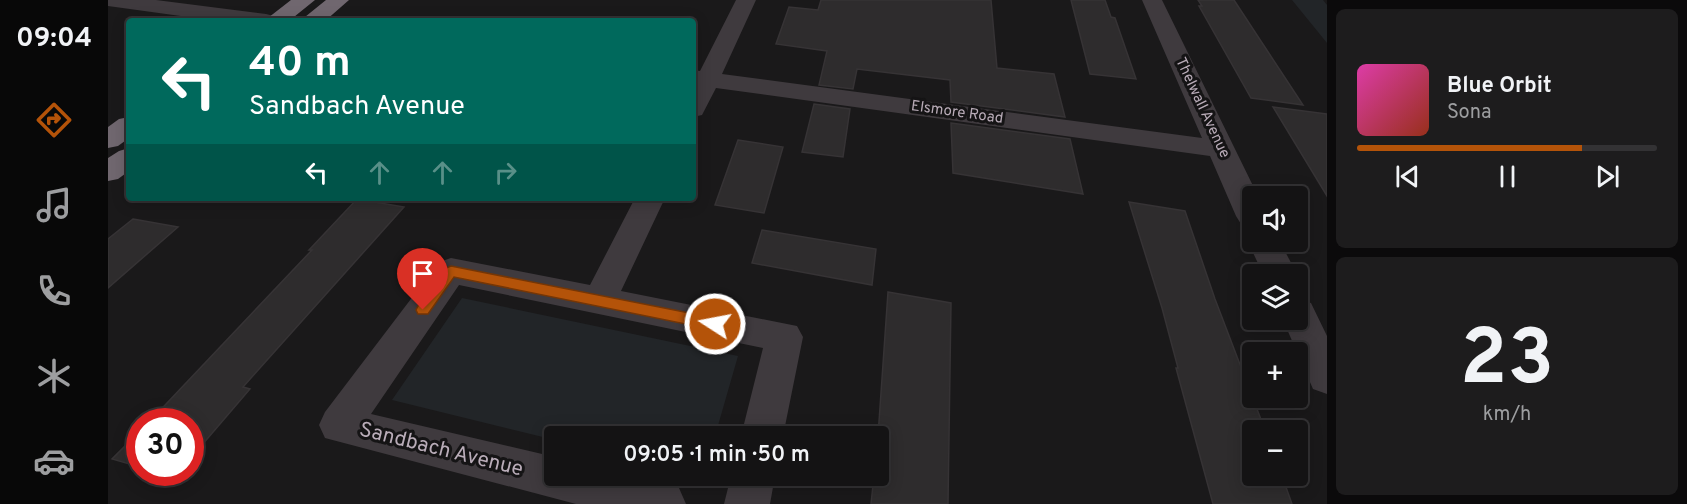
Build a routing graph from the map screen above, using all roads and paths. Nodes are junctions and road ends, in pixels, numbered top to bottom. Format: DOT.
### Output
graph roads {
  1 [pos="108,0"];
  2 [pos="305,0"];
  3 [pos="339,0"];
  4 [pos="746,0"];
  5 [pos="1152,0"];
  6 [pos="243,18"];
  7 [pos="279,18"];
  8 [pos="315,18"];
  9 [pos="700,78"];
  10 [pos="696,96"];
  11 [pos="126,127"];
  12 [pos="108,140"];
  13 [pos="1221,149"];
  14 [pos="126,159"];
  15 [pos="108,172"];
  16 [pos="1242,194"];
  17 [pos="649,201"];
  18 [pos="599,301"];
  19 [pos="1306,330"];
  20 [pos="1327,377"];
  21 [pos="764,426"];
  22 [pos="751,486"];
  23 [pos="663,504"];
  24 [pos="747,504"];
  1 -- 6 [label="street"];
  2 -- 7 [label="highway"];
  3 -- 8 [label="highway"];
  4 -- 9 [label="street"];
  5 -- 13 [label="street, Thelwall Avenue"];
  9 -- 10 [label="street"];
  9 -- 13 [label="street, Elsmore Road"];
  11 -- 12 [label="highway"];
  13 -- 16 [label="street, Thelwall Avenue"];
  14 -- 15 [label="highway"];
  17 -- 18 [label="street"];
  18 -- 21 [label="street, Sandbach Avenue"];
  18 -- 23 [label="street, Sandbach Avenue"];
  19 -- 20 [label="street"];
  22 -- 24 [label="street"];
}
